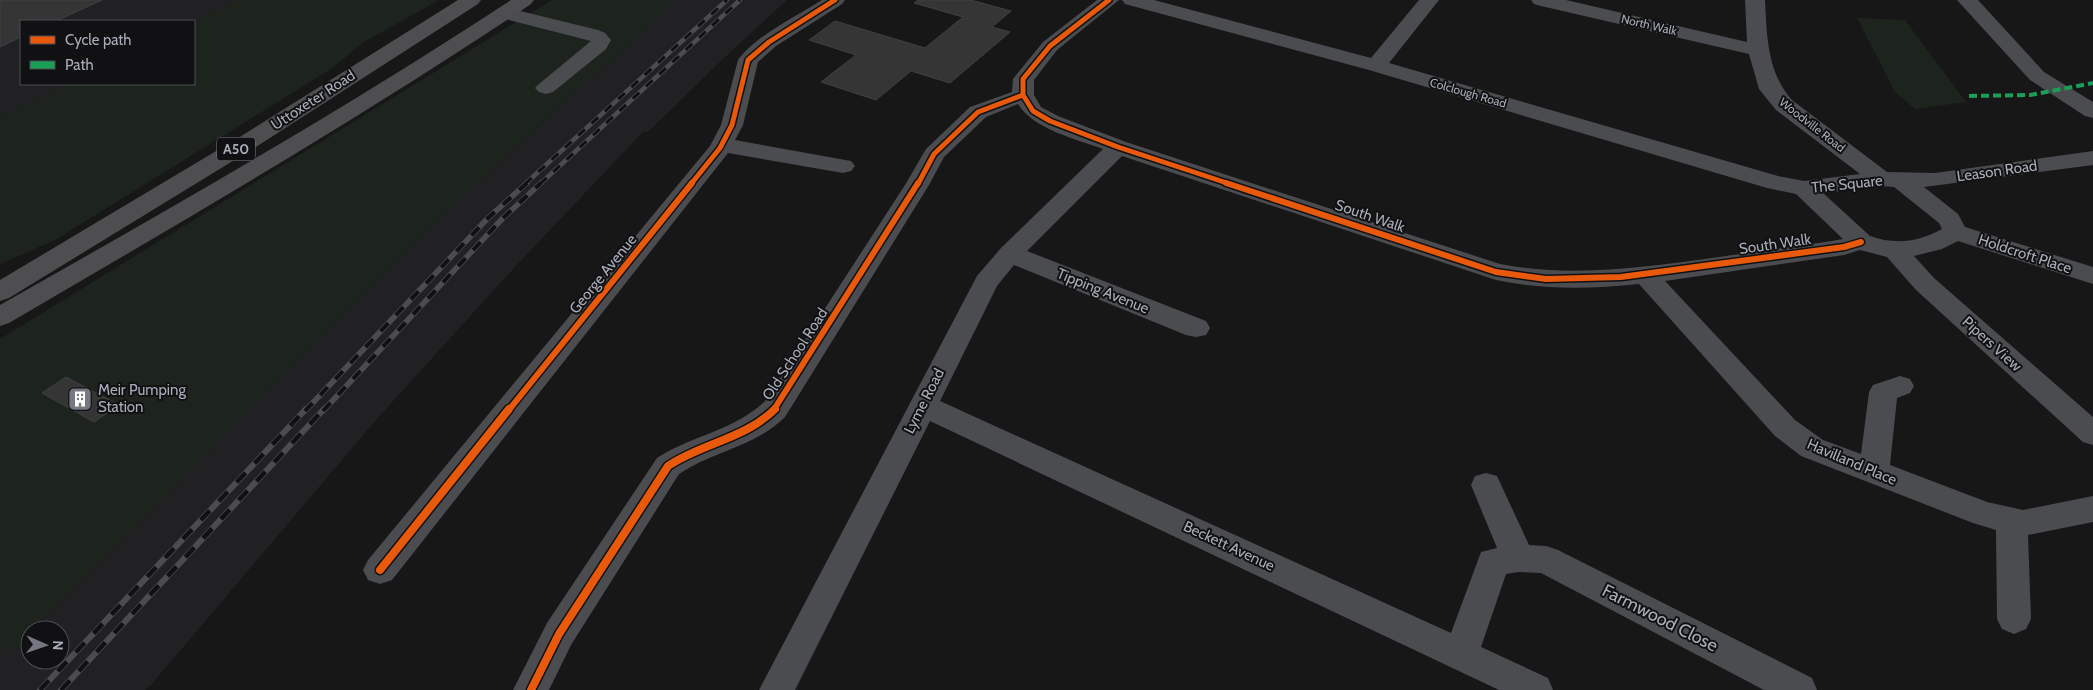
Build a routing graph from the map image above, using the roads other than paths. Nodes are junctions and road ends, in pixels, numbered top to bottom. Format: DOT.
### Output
graph roads {
  1 [pos="471,0"];
  2 [pos="524,0"];
  3 [pos="835,0"];
  4 [pos="1108,0"];
  5 [pos="1132,0"];
  6 [pos="1429,0"];
  7 [pos="1541,0"];
  8 [pos="1756,0"];
  9 [pos="1967,0"];
  10 [pos="496,12"];
  11 [pos="1758,50"];
  12 [pos="1376,66"];
  13 [pos="546,88"];
  14 [pos="1023,95"];
  15 [pos="2093,111"];
  16 [pos="722,145"];
  17 [pos="1118,147"];
  18 [pos="2093,158"];
  19 [pos="843,166"];
  20 [pos="1891,179"];
  21 [pos="1804,188"];
  22 [pos="1956,232"];
  23 [pos="1861,242"];
  24 [pos="1895,250"];
  25 [pos="1010,254"];
  26 [pos="35,272"];
  27 [pos="1645,275"];
  28 [pos="2093,276"];
  29 [pos="0,288"];
  30 [pos="0,292"];
  31 [pos="0,317"];
  32 [pos="1196,328"];
  33 [pos="1900,386"];
  34 [pos="922,405"];
  35 [pos="2093,434"];
  36 [pos="1874,472"];
  37 [pos="1486,485"];
  38 [pos="2093,509"];
  39 [pos="2012,520"];
  40 [pos="1518,558"];
  41 [pos="380,570"];
  42 [pos="2014,619"];
  43 [pos="1461,654"];
  44 [pos="531,690"];
  45 [pos="776,690"];
  46 [pos="1535,690"];
  47 [pos="1799,690"];
  1 -- 26 [label="highway, Uttoxeter Road / A50"];
  2 -- 10 [label="highway"];
  3 -- 16 [label="street, George Avenue"];
  4 -- 14 [label="street"];
  5 -- 12 [label="street, Colclough Road"];
  6 -- 12 [label="street"];
  7 -- 11 [label="street, North Walk"];
  8 -- 11 [label="street, Woodville Road"];
  9 -- 15 [label="street"];
  10 -- 13 [label="street"];
  10 -- 31 [label="highway"];
  11 -- 20 [label="street, Woodville Road"];
  12 -- 21 [label="street, Colclough Road"];
  14 -- 17 [label="street, South Walk"];
  14 -- 44 [label="street, Old School Road"];
  16 -- 19 [label="street"];
  16 -- 41 [label="street, George Avenue"];
  17 -- 25 [label="street, Lyme Road"];
  17 -- 27 [label="street, South Walk"];
  18 -- 20 [label="street, Leason Road"];
  20 -- 21 [label="street, The Square"];
  20 -- 22 [label="street, The Square"];
  21 -- 23 [label="street, The Square"];
  22 -- 24 [label="street, The Square"];
  22 -- 28 [label="street, Holdcroft Place"];
  23 -- 24 [label="street, The Square"];
  23 -- 27 [label="street, South Walk"];
  24 -- 35 [label="street, Pipers View"];
  25 -- 32 [label="street, Tipping Avenue"];
  25 -- 34 [label="street, Lyme Road"];
  26 -- 29 [label="highway"];
  26 -- 30 [label="highway, Uttoxeter Road / A50"];
  27 -- 36 [label="street, Havilland Place"];
  33 -- 36 [label="street"];
  34 -- 43 [label="street, Beckett Avenue"];
  34 -- 45 [label="street, Lyme Road"];
  36 -- 39 [label="street, Havilland Place"];
  37 -- 40 [label="street"];
  38 -- 39 [label="street, Havilland Place"];
  39 -- 42 [label="street"];
  40 -- 43 [label="street, Farmwood Close"];
  40 -- 47 [label="street, Farmwood Close"];
  43 -- 46 [label="street, Beckett Avenue"];
}
